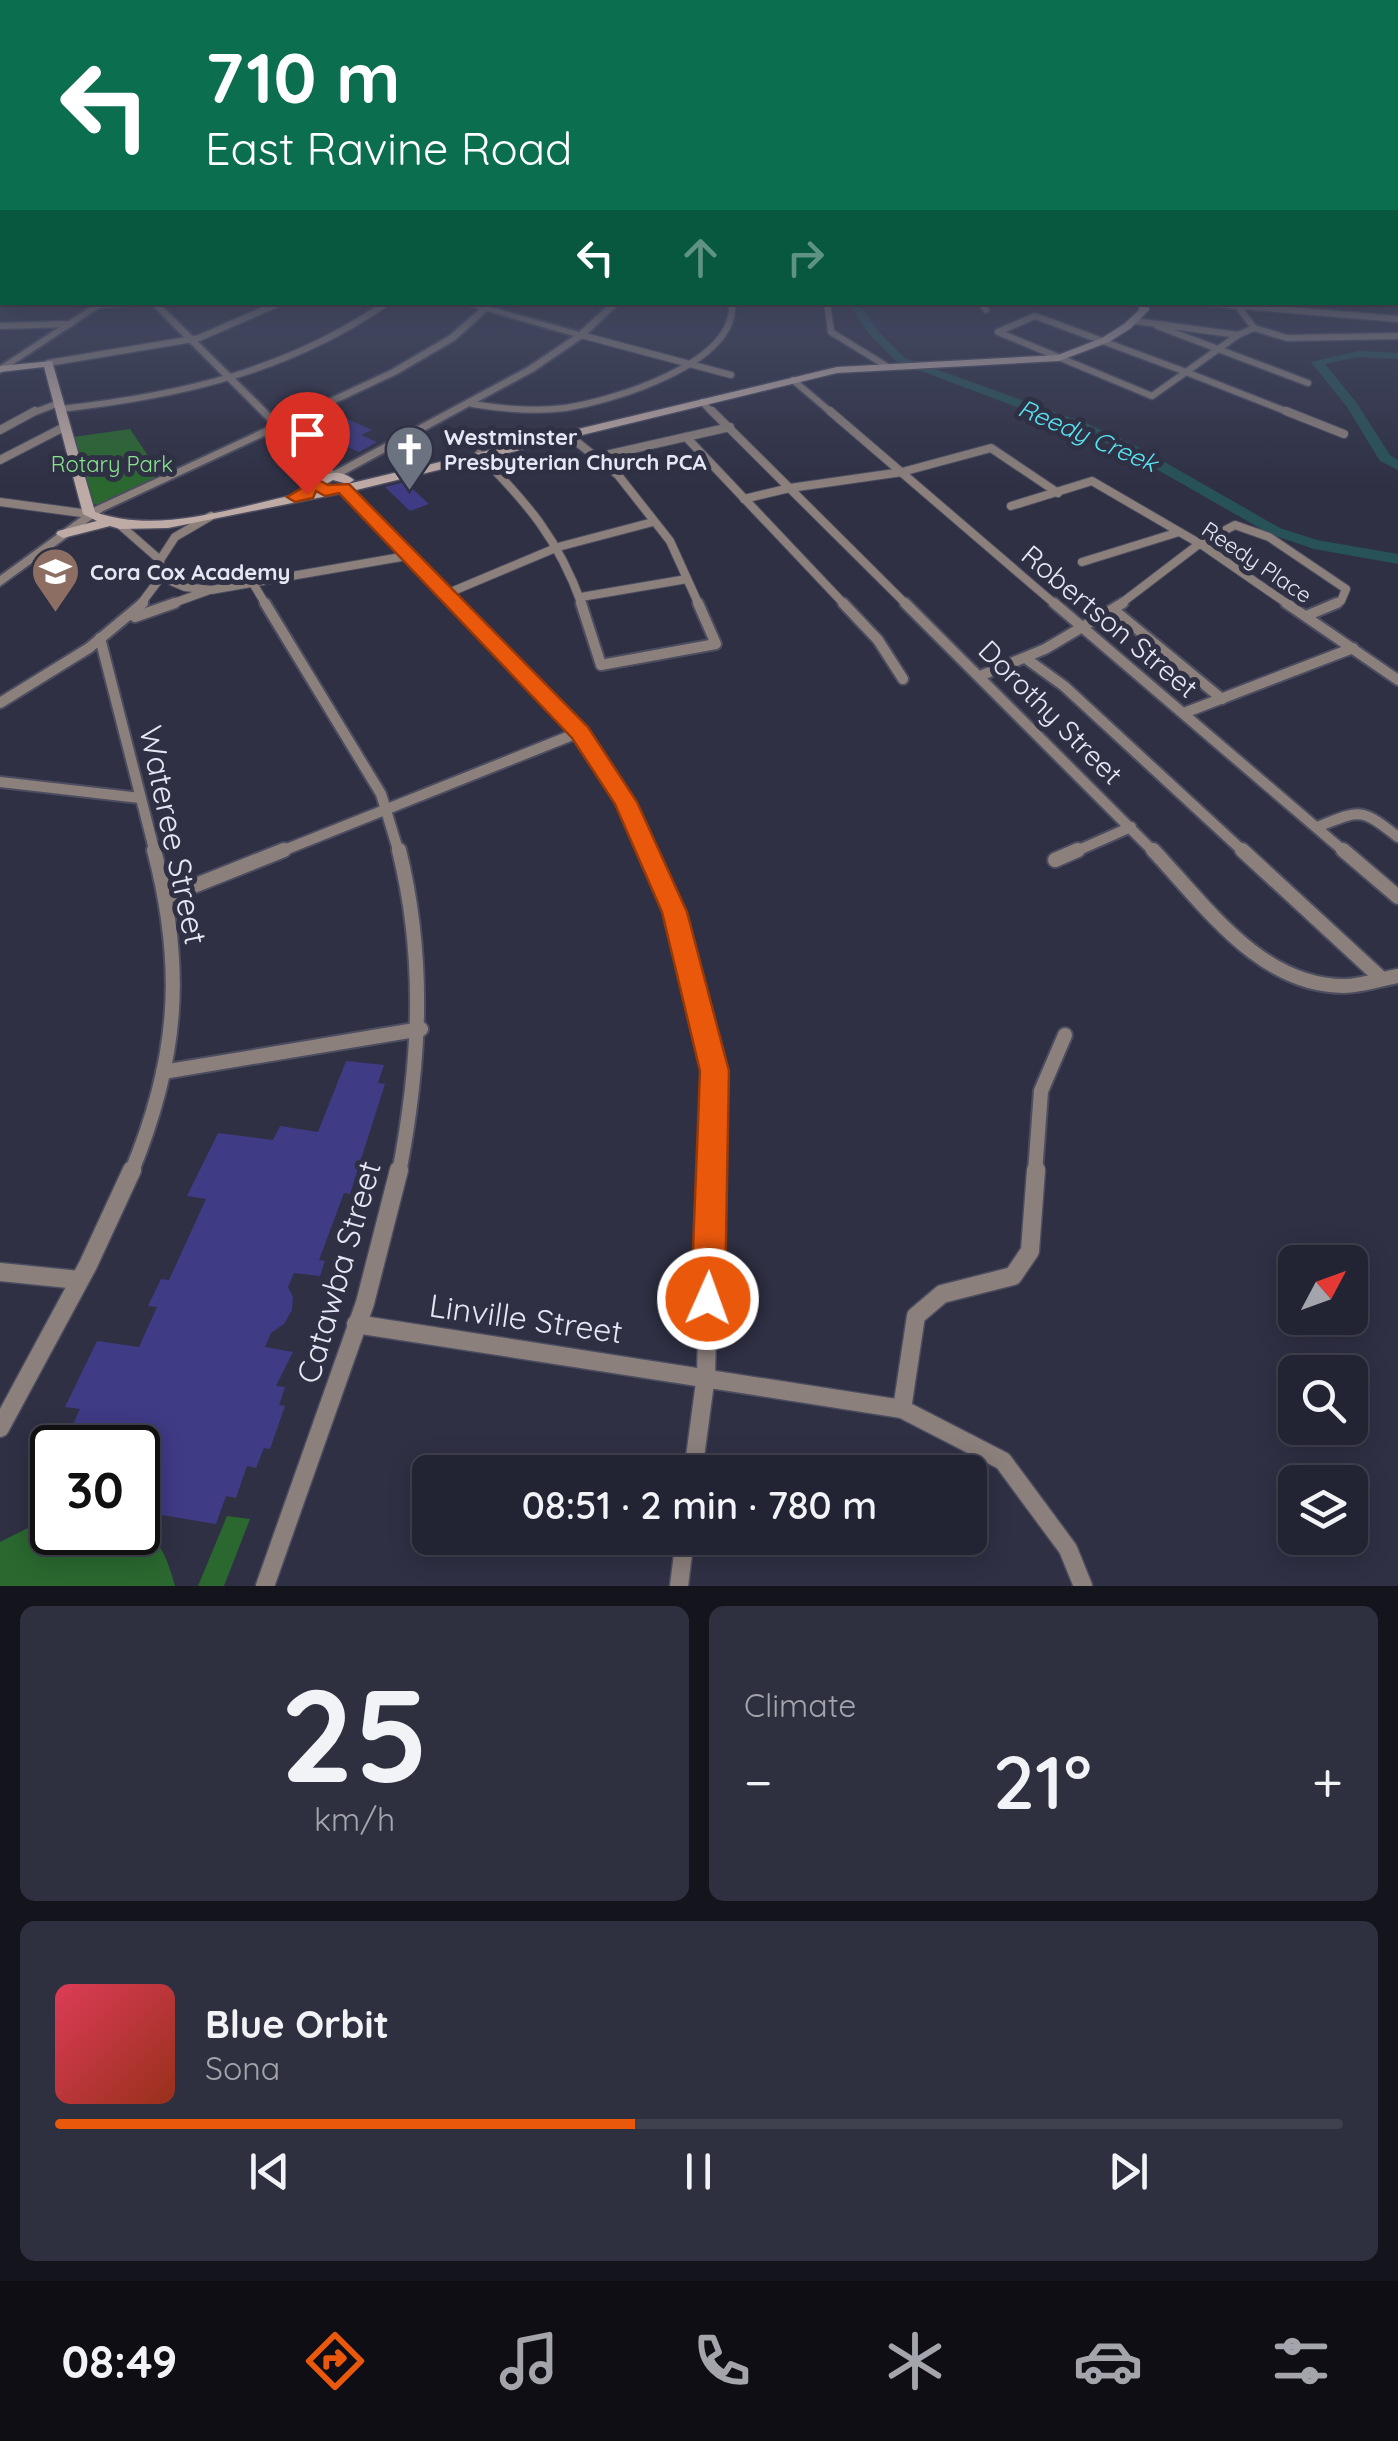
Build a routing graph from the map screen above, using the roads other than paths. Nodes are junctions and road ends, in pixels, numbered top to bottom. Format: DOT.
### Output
graph roads {
  1 [pos="47,339"];
  2 [pos="193,339"];
  3 [pos="328,339"];
  4 [pos="450,339"];
  5 [pos="573,339"];
  6 [pos="599,339"];
  7 [pos="718,339"];
  8 [pos="843,339"];
  9 [pos="1015,339"];
  10 [pos="1189,339"];
  11 [pos="1232,339"];
  12 [pos="190,340"];
  13 [pos="1102,340"];
  14 [pos="1217,350"];
  15 [pos="1060,358"];
  16 [pos="48,363"];
  17 [pos="689,364"];
  18 [pos="893,367"];
  19 [pos="1,369"];
  20 [pos="1183,372"];
  21 [pos="731,375"];
  22 [pos="228,378"];
  23 [pos="793,380"];
  24 [pos="54,382"];
  25 [pos="1308,383"];
  26 [pos="702,402"];
  27 [pos="472,404"];
  28 [pos="60,406"];
  29 [pos="277,426"];
  30 [pos="64,427"];
  31 [pos="730,427"];
  32 [pos="0,430"];
  33 [pos="567,434"];
  34 [pos="1344,434"];
  35 [pos="686,436"];
  36 [pos="479,454"];
  37 [pos="597,457"];
  38 [pos="0,460"];
  39 [pos="316,464"];
  40 [pos="902,472"];
  41 [pos="338,484"];
  42 [pos="790,488"];
  43 [pos="1058,493"];
  44 [pos="744,499"];
  45 [pos="0,502"];
  46 [pos="1012,506"];
  47 [pos="89,514"];
  48 [pos="211,516"];
  49 [pos="653,522"];
  50 [pos="114,524"];
  51 [pos="1180,532"];
  52 [pos="62,534"];
  53 [pos="1202,545"];
  54 [pos="558,547"];
  55 [pos="407,556"];
  56 [pos="160,560"];
  57 [pos="1082,562"];
  58 [pos="161,578"];
  59 [pos="688,579"];
  60 [pos="0,582"];
  61 [pos="254,586"];
  62 [pos="211,590"];
  63 [pos="446,594"];
  64 [pos="581,598"];
  65 [pos="1114,610"];
  66 [pos="1306,616"];
  67 [pos="128,620"];
  68 [pos="1082,628"];
  69 [pos="100,638"];
  70 [pos="1353,648"];
  71 [pos="1028,660"];
  72 [pos="980,676"];
  73 [pos="903,678"];
  74 [pos="1398,680"];
  75 [pos="1222,699"];
  76 [pos="0,703"];
  77 [pos="1184,714"];
  78 [pos="580,732"];
  79 [pos="3,786"];
  80 [pos="140,798"];
  81 [pos="388,808"];
  82 [pos="1131,826"];
  83 [pos="1317,827"];
  84 [pos="1398,837"];
  85 [pos="1055,860"];
  86 [pos="166,897"];
  87 [pos="1398,897"];
  88 [pos="1398,976"];
  89 [pos="1382,978"];
  90 [pos="421,1029"];
  91 [pos="1065,1035"];
  92 [pos="163,1072"];
  93 [pos="0,1272"];
  94 [pos="78,1280"];
  95 [pos="356,1324"];
  96 [pos="706,1375"];
  97 [pos="902,1409"];
  98 [pos="0,1428"];
  99 [pos="695,1455"];
  100 [pos="683,1555"];
  101 [pos="265,1586"];
  102 [pos="679,1586"];
  103 [pos="1083,1586"];
  1 -- 19 [label="street"];
  2 -- 12 [label="street"];
  3 -- 22 [label="street"];
  4 -- 29 [label="street"];
  5 -- 27 [label="street"];
  6 -- 17 [label="street"];
  7 -- 17 [label="street"];
  8 -- 18 [label="street"];
  9 -- 15 [label="street"];
  10 -- 14 [label="street"];
  11 -- 14 [label="street"];
  12 -- 16 [label="street"];
  12 -- 22 [label="street"];
  13 -- 15 [label="main road"];
  13 -- 20 [label="street"];
  14 -- 20 [label="street"];
  14 -- 25 [label="street"];
  15 -- 18 [label="main road"];
  15 -- 20 [label="street"];
  16 -- 19 [label="main road"];
  16 -- 24 [label="main road"];
  17 -- 21 [label="street"];
  17 -- 27 [label="street"];
  18 -- 23 [label="main road"];
  19 -- 24 [label="main road"];
  20 -- 34 [label="street"];
  22 -- 28 [label="street"];
  22 -- 29 [label="street"];
  23 -- 26 [label="main road"];
  23 -- 40 [label="street, Robertson Street"];
  24 -- 28 [label="main road"];
  26 -- 31 [label="street, Dorothy Street"];
  26 -- 33 [label="main road"];
  27 -- 41 [label="street"];
  28 -- 30 [label="main road"];
  28 -- 32 [label="street"];
  29 -- 39 [label="street"];
  29 -- 47 [label="street"];
  30 -- 38 [label="street"];
  30 -- 47 [label="main road"];
  31 -- 35 [label="street"];
  31 -- 42 [label="street, Dorothy Street"];
  33 -- 36 [label="main road"];
  33 -- 37 [label="street"];
  35 -- 37 [label="street"];
  35 -- 44 [label="street"];
  36 -- 41 [label="main road"];
  36 -- 54 [label="street"];
  37 -- 49 [label="street"];
  39 -- 41 [label="street"];
  39 -- 41 [label="street"];
  40 -- 42 [label="street"];
  40 -- 43 [label="street"];
  40 -- 68 [label="street, Robertson Street"];
  41 -- 48 [label="main road"];
  41 -- 55 [label="street"];
  42 -- 44 [label="street"];
  42 -- 72 [label="street, Dorothy Street"];
  43 -- 46 [label="street"];
  43 -- 51 [label="street, Reedy Place"];
  44 -- 73 [label="street"];
  45 -- 47 [label="street"];
  47 -- 50 [label="main road"];
  47 -- 52 [label="street"];
  48 -- 50 [label="main road"];
  48 -- 56 [label="street"];
  49 -- 54 [label="street"];
  49 -- 59 [label="street"];
  50 -- 52 [label="main road"];
  50 -- 56 [label="street"];
  51 -- 53 [label="street, Reedy Place"];
  51 -- 57 [label="street"];
  52 -- 60 [label="street"];
  53 -- 65 [label="street"];
  53 -- 66 [label="street, Reedy Place"];
  53 -- 66 [label="street"];
  54 -- 63 [label="street"];
  54 -- 64 [label="street"];
  55 -- 61 [label="street"];
  55 -- 63 [label="street"];
  56 -- 58 [label="street"];
  58 -- 62 [label="street"];
  58 -- 67 [label="street"];
  59 -- 64 [label="street"];
  59 -- 64 [label="street"];
  61 -- 62 [label="street"];
  61 -- 81 [label="street, Catawba Street"];
  62 -- 67 [label="street"];
  63 -- 78 [label="street"];
  65 -- 68 [label="street"];
  65 -- 75 [label="street"];
  66 -- 70 [label="street, Reedy Place"];
  67 -- 69 [label="street"];
  68 -- 71 [label="street"];
  68 -- 77 [label="street, Robertson Street"];
  69 -- 76 [label="street"];
  69 -- 80 [label="street, Wateree Street"];
  70 -- 74 [label="street, Reedy Place"];
  70 -- 75 [label="street"];
  71 -- 72 [label="street"];
  71 -- 89 [label="street"];
  72 -- 82 [label="street, Dorothy Street"];
  75 -- 77 [label="street"];
  77 -- 83 [label="street, Robertson Street"];
  78 -- 81 [label="street"];
  78 -- 96 [label="street"];
  79 -- 80 [label="street"];
  80 -- 86 [label="street, Wateree Street"];
  81 -- 86 [label="street"];
  81 -- 90 [label="street, Catawba Street"];
  82 -- 85 [label="street"];
  82 -- 89 [label="street, Dorothy Street"];
  83 -- 84 [label="street"];
  83 -- 87 [label="street, Robertson Street"];
  86 -- 92 [label="street, Wateree Street"];
  88 -- 89 [label="street, Dorothy Street"];
  90 -- 92 [label="street"];
  90 -- 95 [label="street, Catawba Street"];
  91 -- 97 [label="street"];
  92 -- 94 [label="street, Wateree Street"];
  93 -- 94 [label="street"];
  94 -- 98 [label="street, Wateree Street"];
  95 -- 96 [label="street, Linville Street"];
  95 -- 101 [label="street, Catawba Street"];
  96 -- 97 [label="street, Linville Street"];
  96 -- 99 [label="street"];
  97 -- 103 [label="street, Linville Street"];
  100 -- 102 [label="street"];
}
